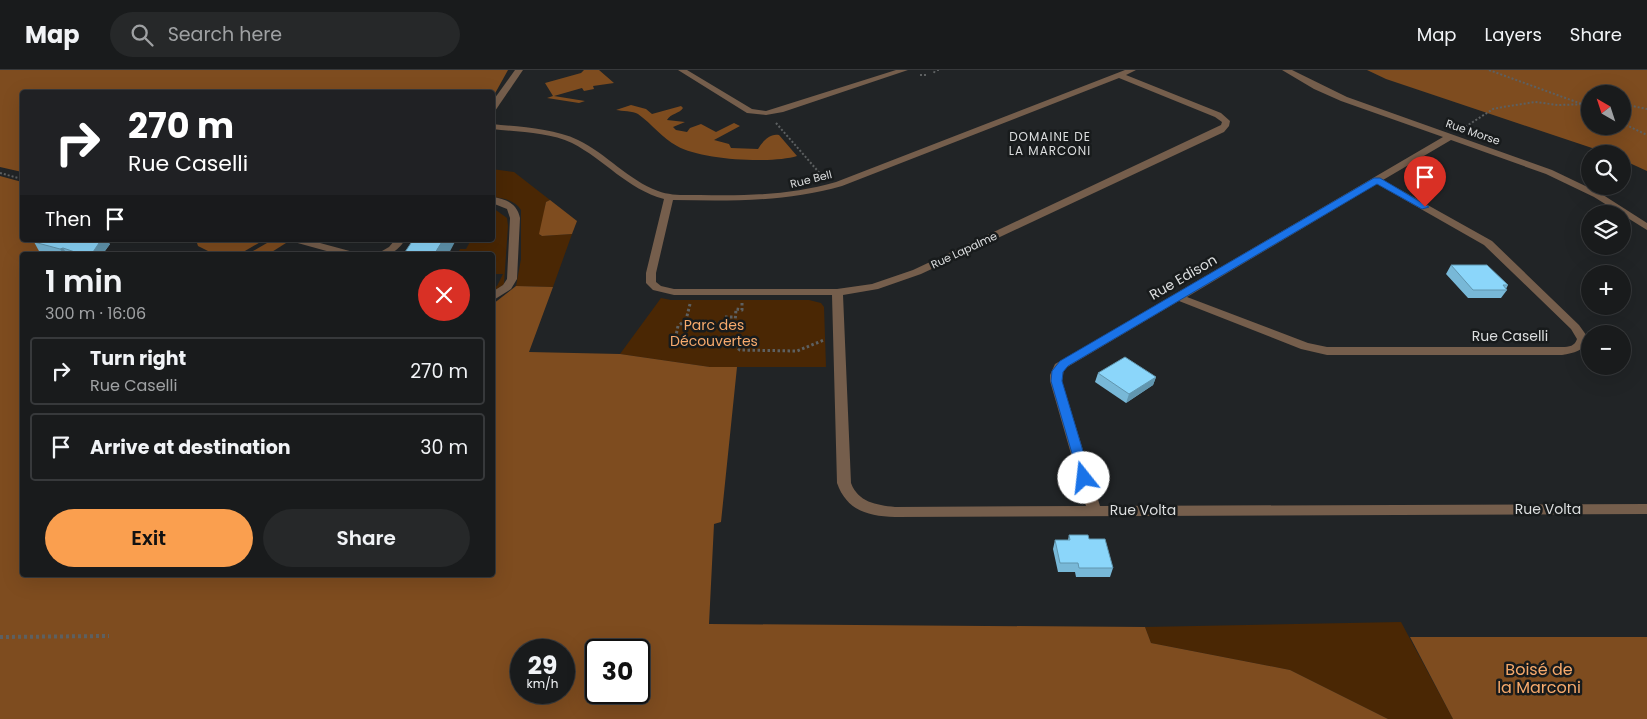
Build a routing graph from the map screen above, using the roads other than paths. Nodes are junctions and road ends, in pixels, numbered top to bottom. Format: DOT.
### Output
graph roads {
  1 [pos="519,70"];
  2 [pos="682,70"];
  3 [pos="904,70"];
  4 [pos="1132,70"];
  5 [pos="1286,70"];
  6 [pos="1119,75"];
  7 [pos="495,105"];
  8 [pos="495,127"];
  9 [pos="1453,135"];
  10 [pos="1377,180"];
  11 [pos="669,197"];
  12 [pos="495,201"];
  13 [pos="1647,227"];
  14 [pos="305,242"];
  15 [pos="398,242"];
  16 [pos="341,252"];
  17 [pos="386,252"];
  18 [pos="837,292"];
  19 [pos="495,296"];
  20 [pos="1178,297"];
  21 [pos="1647,509"];
  22 [pos="1094,510"];
  1 -- 7 [label="street"];
  2 -- 3 [label="street"];
  4 -- 6 [label="street, Rue Bell"];
  5 -- 9 [label="street, Rue Morse"];
  6 -- 11 [label="street, Rue Bell"];
  6 -- 18 [label="street, Rue Lapalme"];
  8 -- 11 [label="street, Rue Bell"];
  9 -- 10 [label="street, Rue Edison"];
  9 -- 13 [label="street, Rue Morse"];
  10 -- 20 [label="street, Rue Edison"];
  10 -- 20 [label="street, Rue Caselli"];
  11 -- 18 [label="street, Rue Lapalme"];
  12 -- 19 [label="street"];
  14 -- 16 [label="street"];
  15 -- 17 [label="street"];
  18 -- 22 [label="street, Rue Volta"];
  20 -- 22 [label="street, Rue Edison"];
  21 -- 22 [label="street, Rue Volta"];
}
